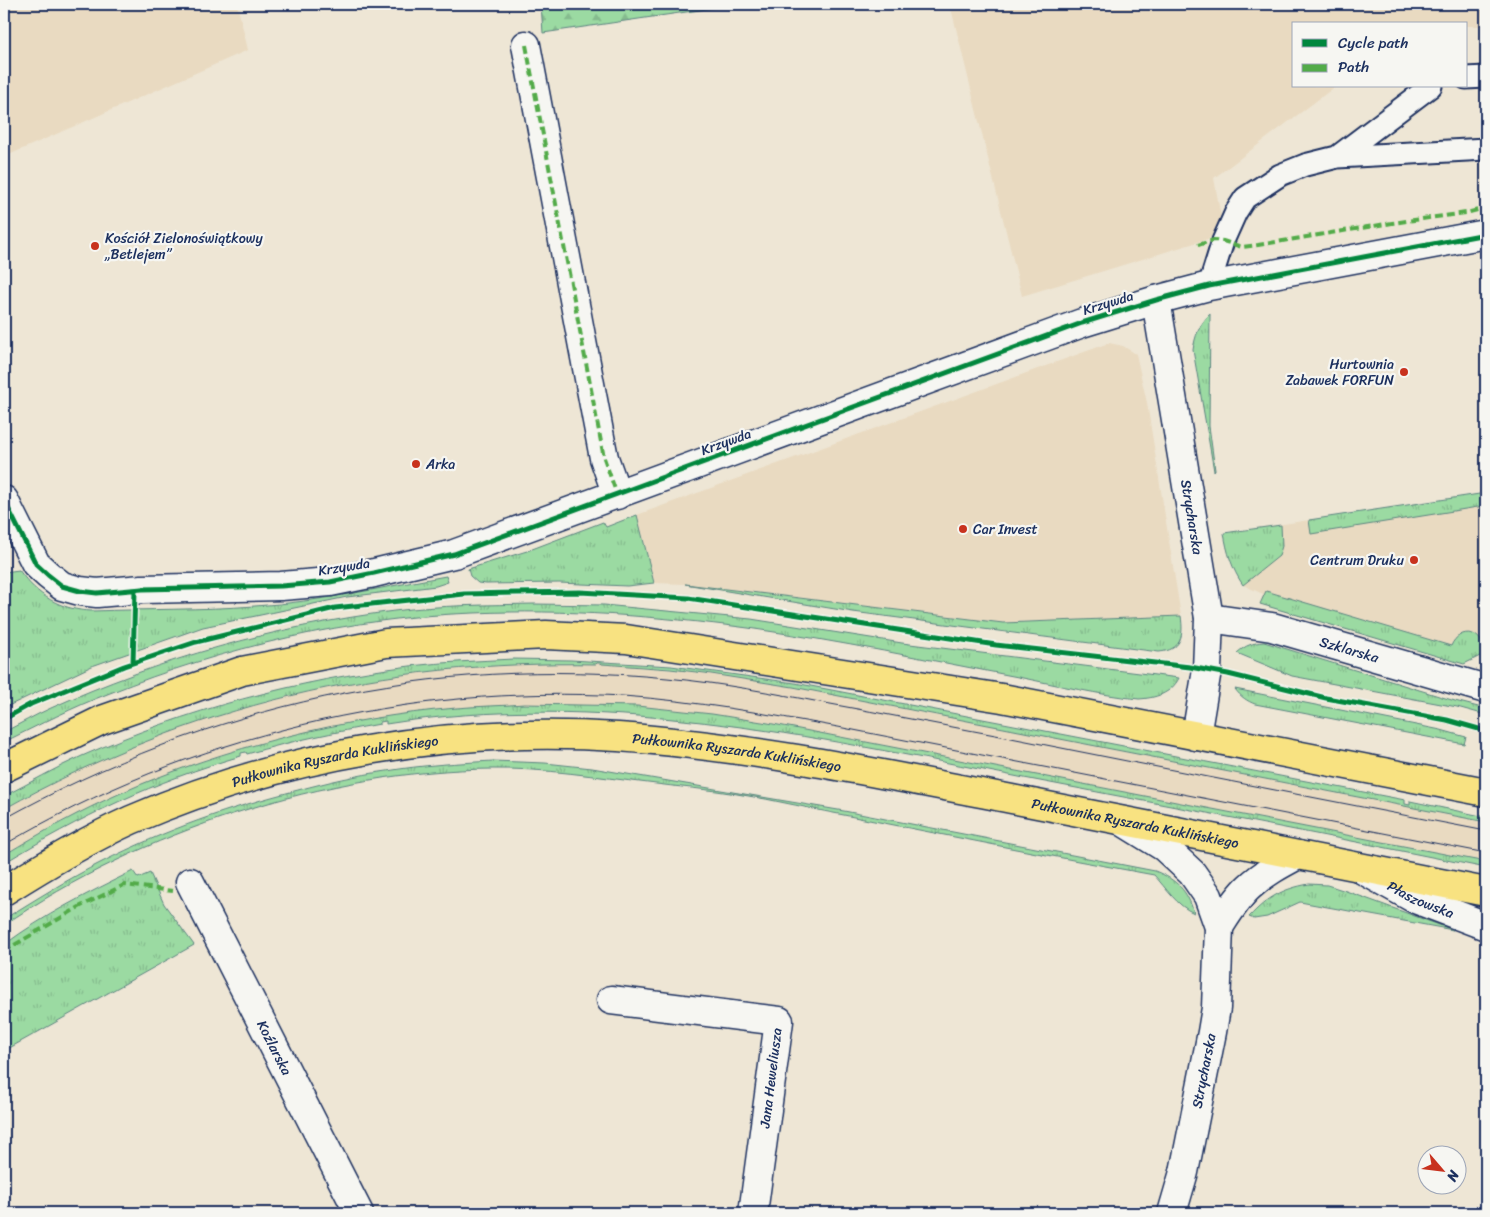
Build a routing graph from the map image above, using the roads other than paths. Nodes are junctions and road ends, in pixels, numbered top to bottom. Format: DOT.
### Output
graph roads {
  1 [pos="526,44"];
  2 [pos="1486,77"];
  3 [pos="1468,78"];
  4 [pos="1428,88"];
  5 [pos="1486,149"];
  6 [pos="1337,157"];
  7 [pos="1486,234"];
  8 [pos="1209,286"];
  9 [pos="1156,300"];
  10 [pos="617,495"];
  11 [pos="6,508"];
  12 [pos="1209,618"];
  13 [pos="1486,689"];
  14 [pos="1196,736"];
  15 [pos="4,768"];
  16 [pos="1486,792"];
  17 [pos="1122,821"];
  18 [pos="1298,855"];
  19 [pos="1358,867"];
  20 [pos="190,882"];
  21 [pos="4,890"];
  22 [pos="1486,892"];
  23 [pos="1486,926"];
  24 [pos="1219,927"];
  25 [pos="611,1000"];
  26 [pos="359,1213"];
  27 [pos="754,1213"];
  28 [pos="1172,1213"];
  1 -- 10 [label="street"];
  2 -- 3 [label="lane"];
  4 -- 6 [label="lane"];
  5 -- 6 [label="lane"];
  6 -- 8 [label="lane"];
  7 -- 8 [label="street, Krzywda"];
  8 -- 9 [label="street, Krzywda"];
  9 -- 10 [label="street, Krzywda"];
  9 -- 12 [label="street, Strycharska"];
  10 -- 11 [label="street, Krzywda"];
  12 -- 13 [label="street, Szklarska"];
  12 -- 14 [label="street, Strycharska"];
  14 -- 15 [label="main road"];
  14 -- 16 [label="main road"];
  17 -- 18 [label="main road, Pułkownika Ryszarda Kuklińskiego"];
  17 -- 21 [label="main road, Pułkownika Ryszarda Kuklińskiego"];
  17 -- 24 [label="street, Strycharska"];
  18 -- 19 [label="main road, Pułkownika Ryszarda Kuklińskiego"];
  18 -- 24 [label="street"];
  19 -- 22 [label="main road, Pułkownika Ryszarda Kuklińskiego"];
  19 -- 23 [label="street, Płaszowska"];
  20 -- 26 [label="street, Koźlarska"];
  24 -- 28 [label="street, Strycharska"];
  25 -- 27 [label="street, Jana Heweliusza"];
}
